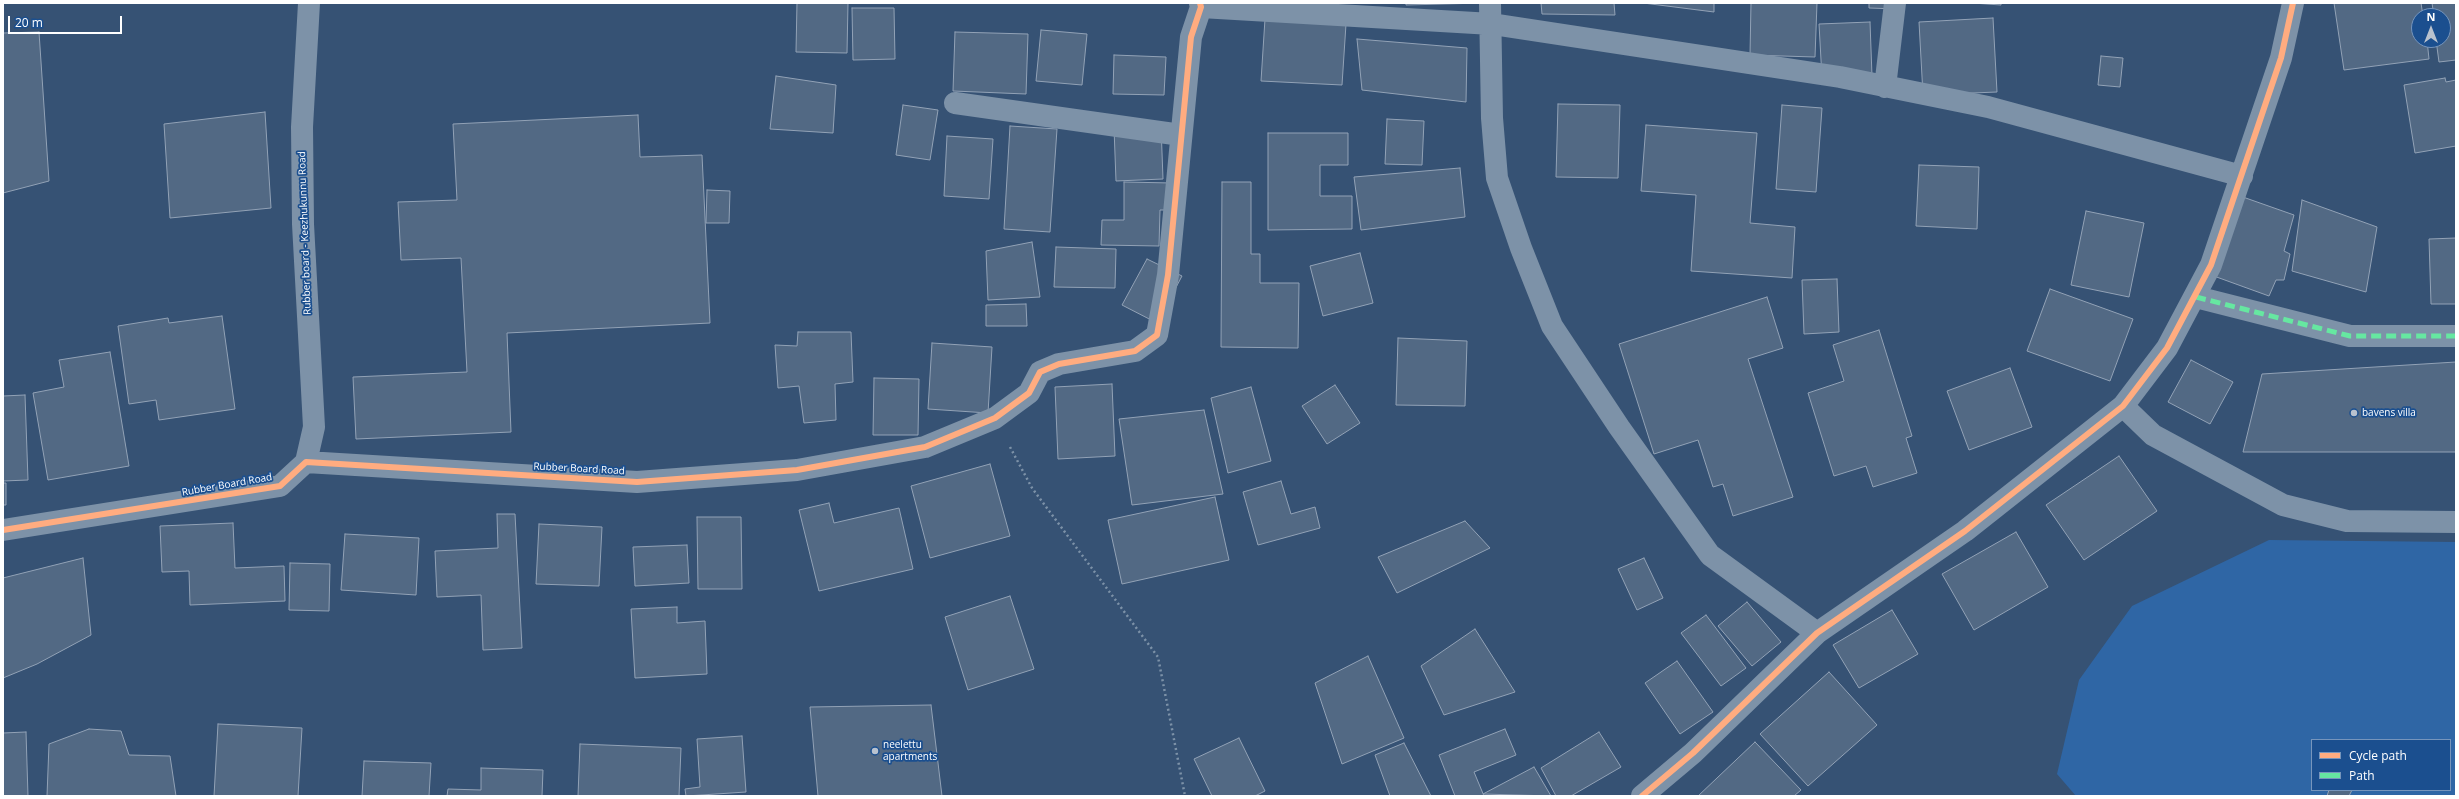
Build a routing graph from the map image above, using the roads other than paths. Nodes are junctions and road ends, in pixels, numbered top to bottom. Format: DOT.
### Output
graph roads {
  1 [pos="309,3"];
  2 [pos="1895,3"];
  3 [pos="2293,3"];
  4 [pos="1200,5"];
  5 [pos="1491,13"];
  6 [pos="1886,87"];
  7 [pos="955,103"];
  8 [pos="1181,135"];
  9 [pos="2242,176"];
  10 [pos="2196,297"];
  11 [pos="2456,336"];
  12 [pos="2123,406"];
  13 [pos="306,462"];
  14 [pos="2456,522"];
  15 [pos="3,530"];
  16 [pos="1817,634"];
  17 [pos="1642,796"];
  1 -- 13 [label="street, Rubber board - Keezhukunnu Road"];
  2 -- 6 [label="street"];
  3 -- 9 [label="street"];
  4 -- 5 [label="street"];
  4 -- 8 [label="street"];
  5 -- 6 [label="street"];
  5 -- 16 [label="street"];
  6 -- 9 [label="street"];
  7 -- 8 [label="street"];
  8 -- 13 [label="street, Rubber Board Road"];
  9 -- 10 [label="street"];
  10 -- 11 [label="street"];
  10 -- 12 [label="street"];
  12 -- 14 [label="street"];
  12 -- 16 [label="street"];
  13 -- 15 [label="street, Rubber Board Road"];
  16 -- 17 [label="street"];
}
